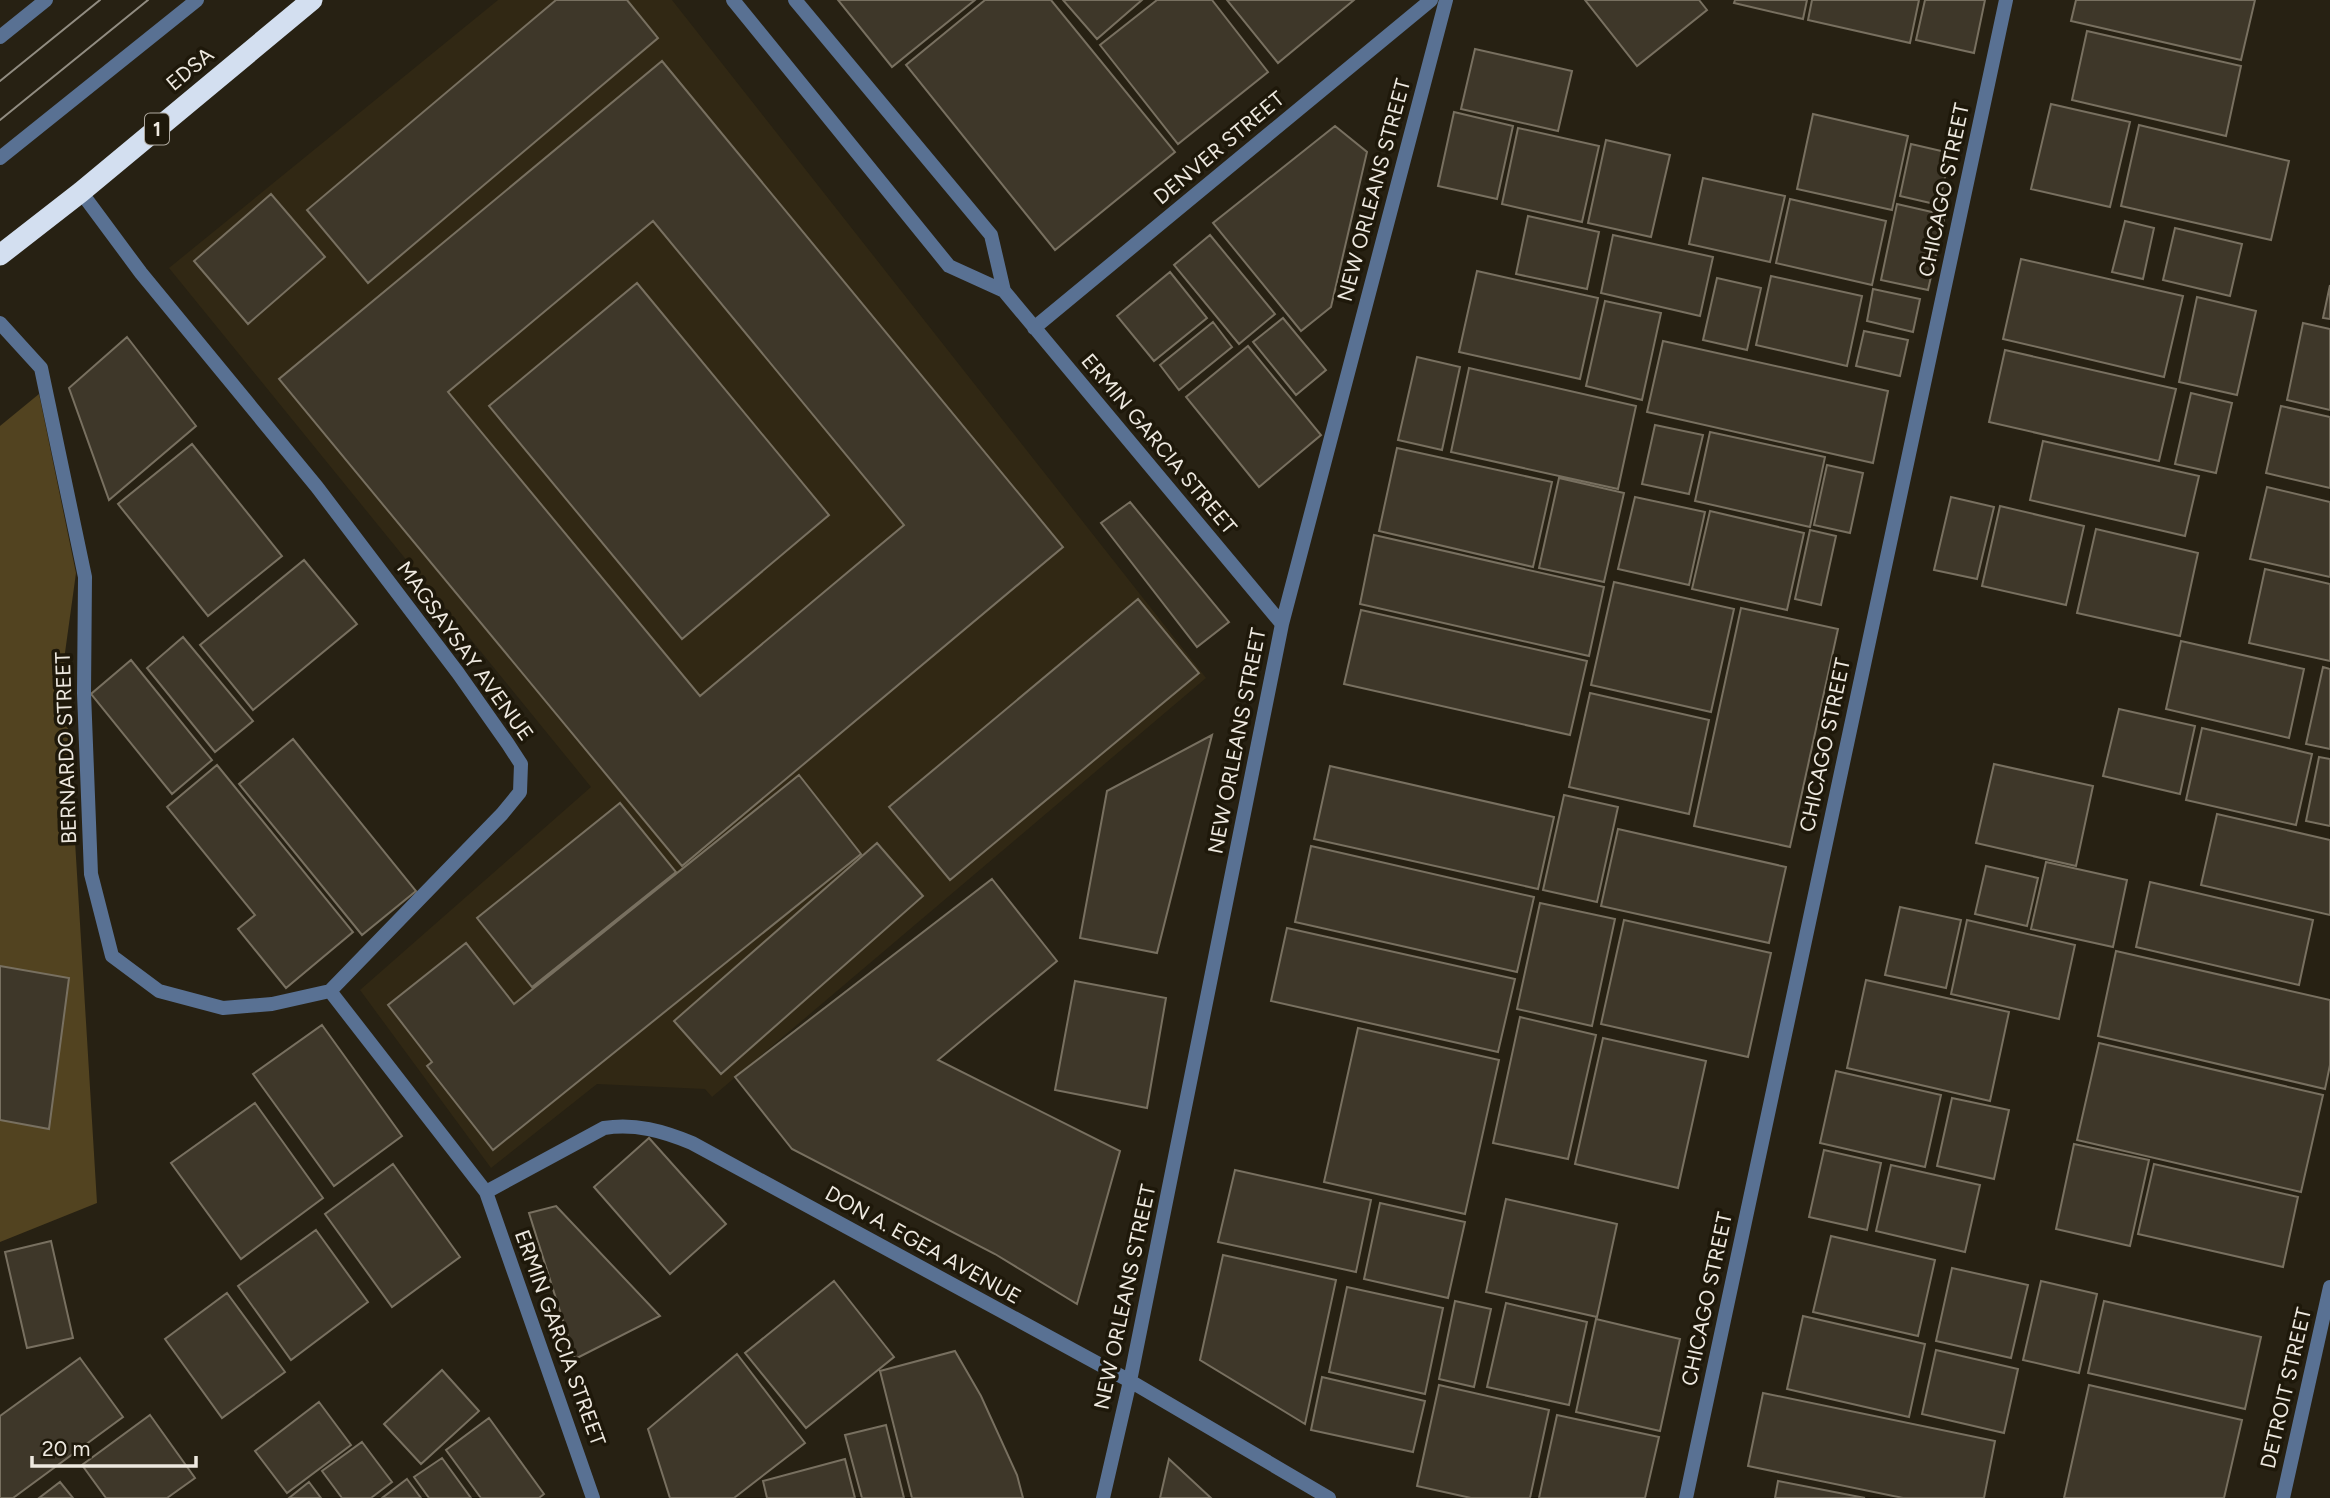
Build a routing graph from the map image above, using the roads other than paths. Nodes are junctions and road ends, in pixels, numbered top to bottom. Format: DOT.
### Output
graph roads {
  1 [pos="46,0"];
  2 [pos="197,0"];
  3 [pos="312,0"];
  4 [pos="733,0"];
  5 [pos="794,0"];
  6 [pos="1431,0"];
  7 [pos="1446,0"];
  8 [pos="2006,0"];
  9 [pos="0,37"];
  10 [pos="0,158"];
  11 [pos="81,192"];
  12 [pos="0,255"];
  13 [pos="1004,291"];
  14 [pos="0,323"];
  15 [pos="1034,328"];
  16 [pos="1282,624"];
  17 [pos="330,991"];
  18 [pos="486,1192"];
  19 [pos="2330,1287"];
  20 [pos="1130,1381"];
  21 [pos="593,1498"];
  22 [pos="1103,1498"];
  23 [pos="1329,1498"];
  24 [pos="1686,1498"];
  25 [pos="2283,1498"];
  1 -- 9 [label="street"];
  2 -- 10 [label="street"];
  3 -- 11 [label="highway, EDSA / 1"];
  4 -- 13 [label="street, ERMIN GARCIA STREET"];
  5 -- 13 [label="street, ERMIN GARCIA STREET"];
  6 -- 15 [label="street, DENVER STREET"];
  7 -- 16 [label="street, NEW ORLEANS STREET"];
  8 -- 24 [label="street, CHICAGO STREET"];
  11 -- 12 [label="highway, EDSA / 1"];
  11 -- 17 [label="street, MAGSAYSAY AVENUE"];
  13 -- 15 [label="street, ERMIN GARCIA STREET"];
  14 -- 17 [label="street, BERNARDO STREET"];
  15 -- 16 [label="street, ERMIN GARCIA STREET"];
  16 -- 20 [label="street, NEW ORLEANS STREET"];
  17 -- 18 [label="street"];
  18 -- 20 [label="street, DON A. EGEA AVENUE"];
  18 -- 21 [label="street, ERMIN GARCIA STREET"];
  19 -- 25 [label="street, DETROIT STREET"];
  20 -- 22 [label="street, NEW ORLEANS STREET"];
  20 -- 23 [label="street, DON A. EGEA AVENUE"];
}
